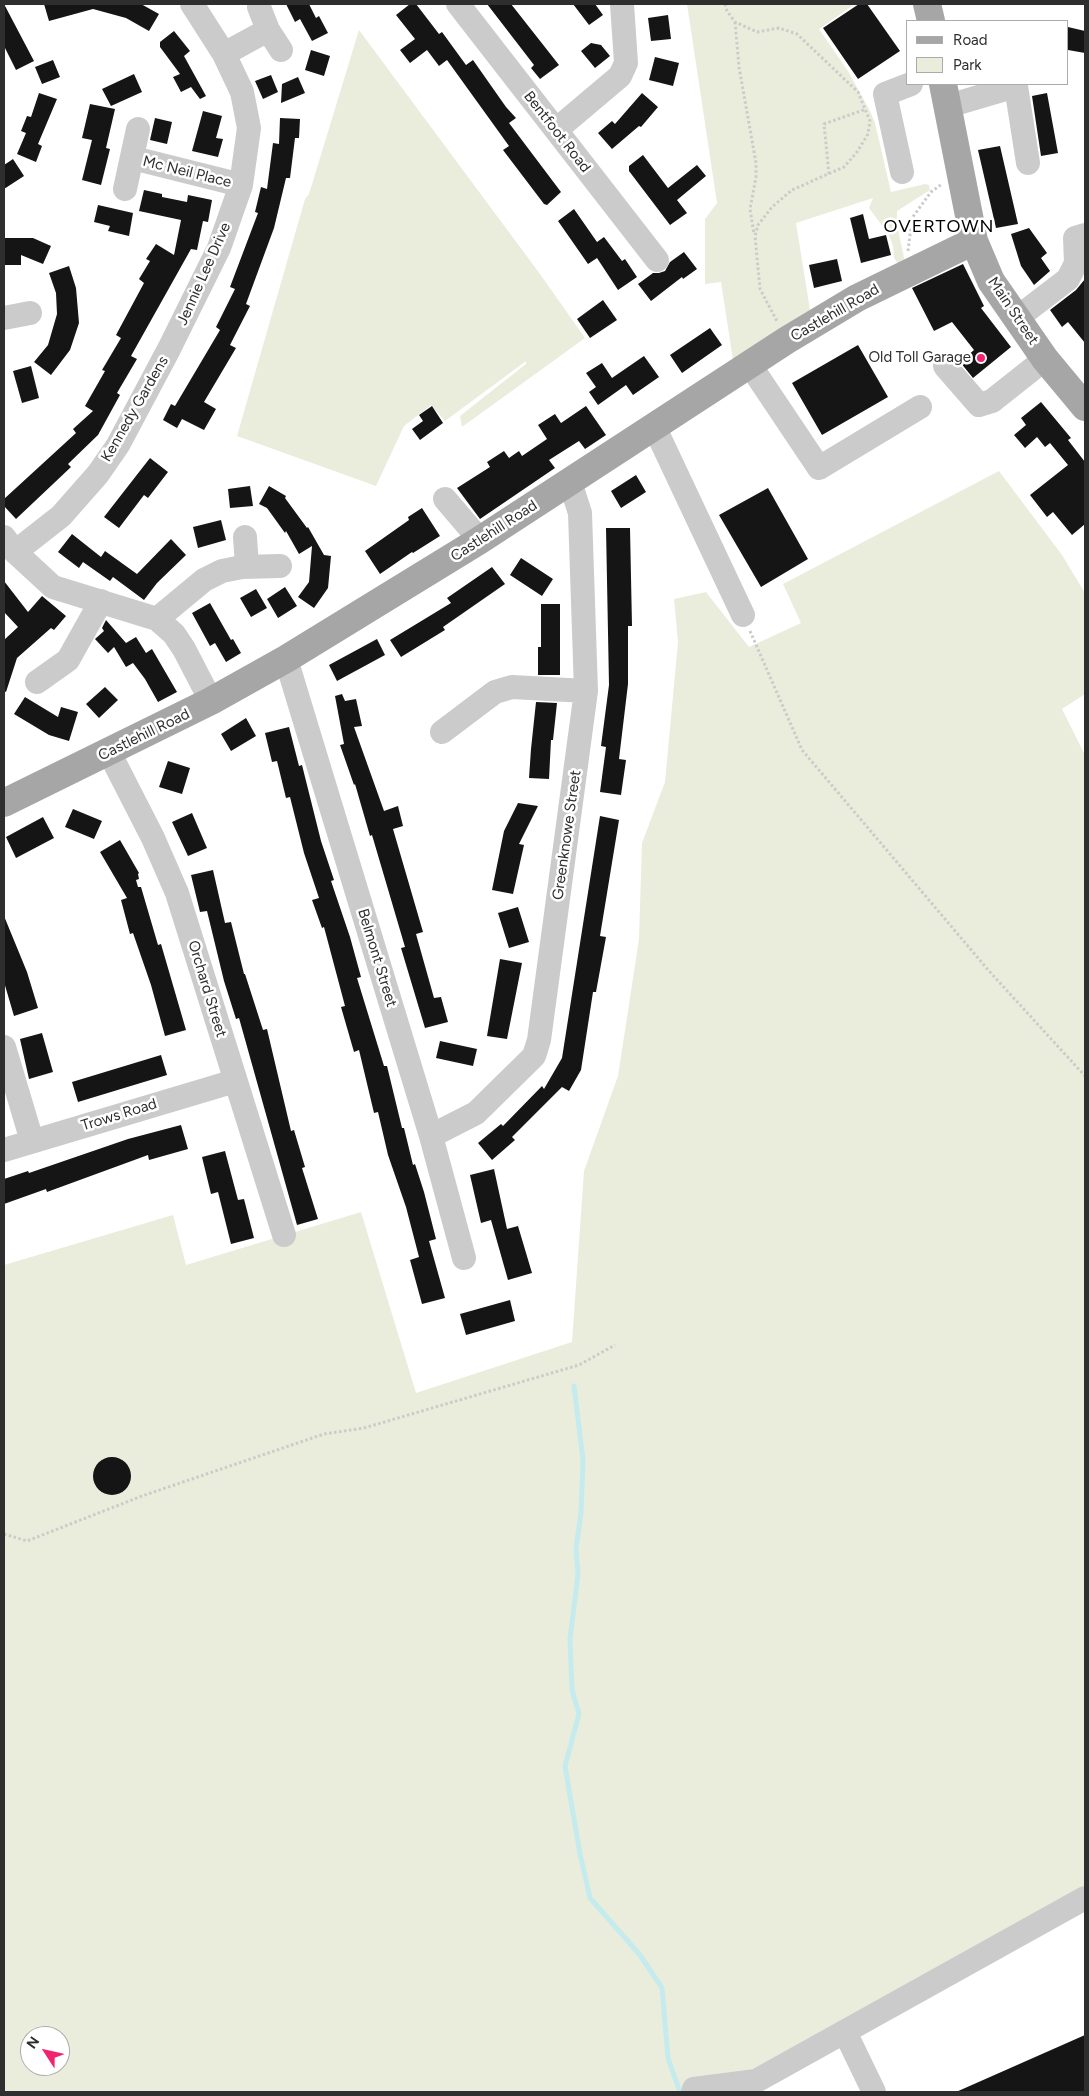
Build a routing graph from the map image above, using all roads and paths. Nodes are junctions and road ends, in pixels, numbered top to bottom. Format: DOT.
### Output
graph roads {
  1 [pos="192,4"];
  2 [pos="458,4"];
  3 [pos="622,4"];
  4 [pos="725,4"];
  5 [pos="927,4"];
  6 [pos="259,7"];
  7 [pos="931,20"];
  8 [pos="735,22"];
  9 [pos="268,30"];
  10 [pos="282,50"];
  11 [pos="224,54"];
  12 [pos="908,85"];
  13 [pos="885,94"];
  14 [pos="945,95"];
  15 [pos="865,110"];
  16 [pos="138,129"];
  17 [pos="556,130"];
  18 [pos="133,158"];
  19 [pos="1028,163"];
  20 [pos="902,172"];
  21 [pos="829,174"];
  22 [pos="241,185"];
  23 [pos="124,189"];
  24 [pos="948,190"];
  25 [pos="1085,235"];
  26 [pos="755,236"];
  27 [pos="974,241"];
  28 [pos="657,260"];
  29 [pos="906,274"];
  30 [pos="30,313"];
  31 [pos="4,318"];
  32 [pos="1017,318"];
  33 [pos="787,340"];
  34 [pos="169,349"];
  35 [pos="1045,359"];
  36 [pos="750,364"];
  37 [pos="945,366"];
  38 [pos="920,407"];
  39 [pos="1085,407"];
  40 [pos="654,426"];
  41 [pos="570,482"];
  42 [pos="445,499"];
  43 [pos="245,537"];
  44 [pos="480,540"];
  45 [pos="10,544"];
  46 [pos="247,566"];
  47 [pos="280,566"];
  48 [pos="101,601"];
  49 [pos="743,615"];
  50 [pos="158,619"];
  51 [pos="286,659"];
  52 [pos="37,682"];
  53 [pos="586,691"];
  54 [pos="211,701"];
  55 [pos="442,732"];
  56 [pos="109,752"];
  57 [pos="4,803"];
  58 [pos="4,1047"];
  59 [pos="1085,1076"];
  60 [pos="235,1081"];
  61 [pos="431,1136"];
  62 [pos="32,1142"];
  63 [pos="4,1150"];
  64 [pos="284,1235"];
  65 [pos="464,1258"];
  66 [pos="615,1345"];
  67 [pos="4,1534"];
  68 [pos="1085,1898"];
  69 [pos="845,2032"];
  70 [pos="693,2092"];
  71 [pos="874,2092"];
  1 -- 11 [label="street, Jennie Lee Drive"];
  2 -- 17 [label="street, Bentfoot Road"];
  3 -- 17 [label="street"];
  4 -- 8 [label="path"];
  5 -- 7 [label="main road"];
  6 -- 9 [label="street"];
  8 -- 15 [label="path"];
  8 -- 26 [label="path"];
  9 -- 10 [label="street"];
  9 -- 11 [label="street"];
  11 -- 22 [label="street, Jennie Lee Drive"];
  12 -- 13 [label="street"];
  13 -- 15 [label="path"];
  13 -- 20 [label="street"];
  14 -- 19 [label="street"];
  14 -- 27 [label="main road, Main Street"];
  15 -- 21 [label="path"];
  15 -- 21 [label="path"];
  16 -- 18 [label="street, Mc Neil Place"];
  17 -- 28 [label="street, Bentfoot Road"];
  18 -- 22 [label="street, Mc Neil Place"];
  18 -- 23 [label="street, Mc Neil Place"];
  21 -- 26 [label="path"];
  22 -- 34 [label="street, Jennie Lee Drive"];
  24 -- 29 [label="path"];
  25 -- 32 [label="street"];
  26 -- 33 [label="path"];
  27 -- 29 [label="main road, Castlehill Road"];
  27 -- 32 [label="main road, Main Street"];
  29 -- 33 [label="main road, Castlehill Road"];
  30 -- 31 [label="street"];
  32 -- 35 [label="main road, Main Street"];
  33 -- 36 [label="main road, Castlehill Road"];
  34 -- 45 [label="street, Kennedy Gardens"];
  35 -- 37 [label="street"];
  35 -- 39 [label="main road, Main Street"];
  36 -- 38 [label="street"];
  36 -- 40 [label="main road, Castlehill Road"];
  40 -- 41 [label="main road, Castlehill Road"];
  40 -- 49 [label="street"];
  41 -- 44 [label="main road, Castlehill Road"];
  41 -- 53 [label="street, Greenknowe Street"];
  42 -- 44 [label="street"];
  43 -- 46 [label="street"];
  44 -- 51 [label="main road, Castlehill Road"];
  45 -- 48 [label="street"];
  46 -- 47 [label="street"];
  46 -- 50 [label="street"];
  48 -- 50 [label="street"];
  48 -- 52 [label="street"];
  49 -- 59 [label="path"];
  50 -- 54 [label="street"];
  51 -- 54 [label="main road, Castlehill Road"];
  51 -- 61 [label="street, Belmont Street"];
  53 -- 55 [label="street"];
  53 -- 61 [label="street, Greenknowe Street"];
  54 -- 56 [label="main road, Castlehill Road"];
  56 -- 57 [label="main road, Castlehill Road"];
  56 -- 60 [label="street, Orchard Street"];
  58 -- 62 [label="street"];
  60 -- 62 [label="street, Trows Road"];
  60 -- 64 [label="street, Orchard Street"];
  61 -- 65 [label="street, Belmont Street"];
  62 -- 63 [label="street, Trows Road"];
  66 -- 67 [label="path"];
  68 -- 69 [label="street"];
  69 -- 70 [label="street"];
  69 -- 71 [label="street"];
}
